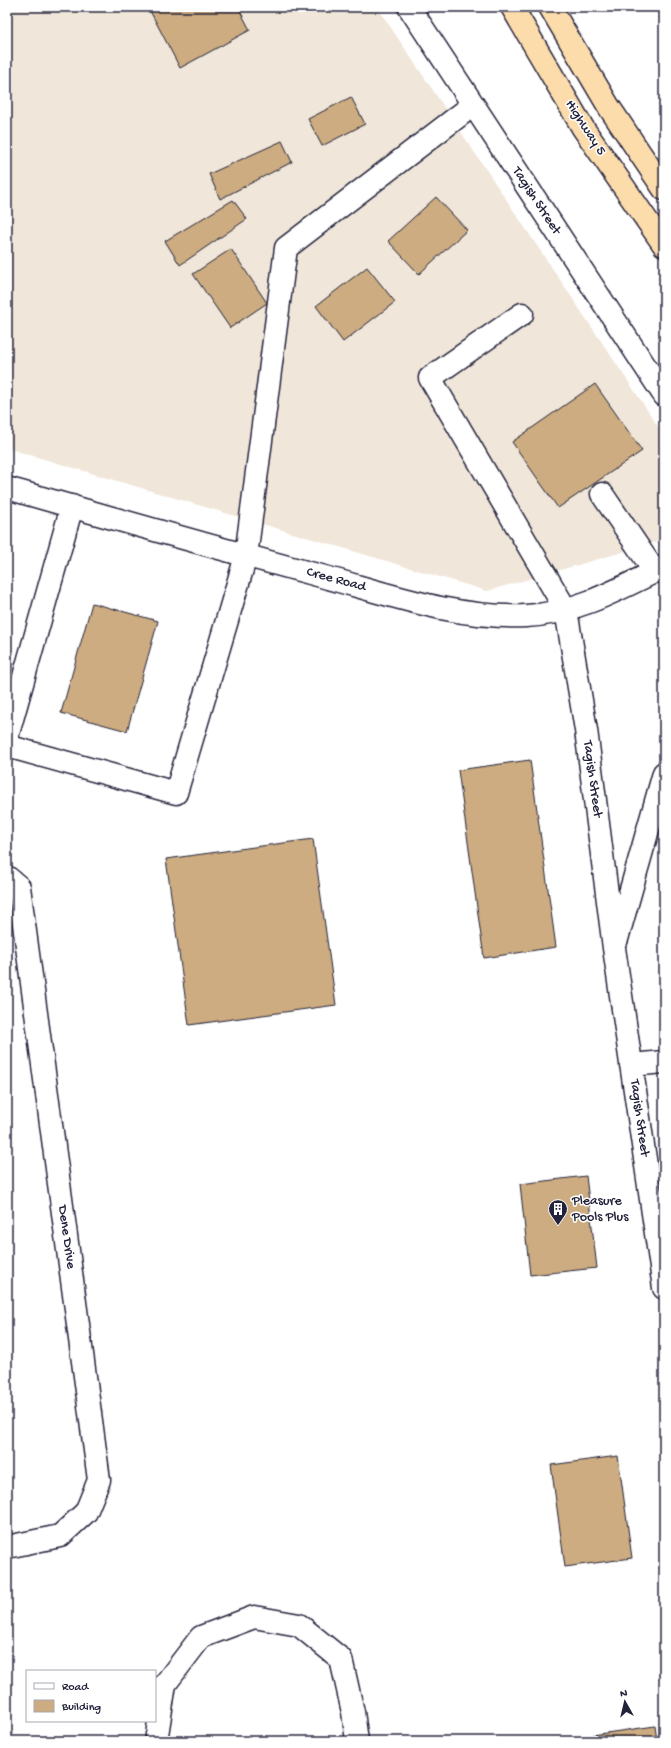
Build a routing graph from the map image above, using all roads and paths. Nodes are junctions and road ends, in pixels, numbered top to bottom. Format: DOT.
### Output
graph roads {
  1 [pos="409,7"];
  2 [pos="512,7"];
  3 [pos="550,7"];
  4 [pos="473,105"];
  5 [pos="664,189"];
  6 [pos="664,244"];
  7 [pos="522,314"];
  8 [pos="664,395"];
  9 [pos="7,488"];
  10 [pos="602,494"];
  11 [pos="72,506"];
  12 [pos="246,556"];
  13 [pos="659,569"];
  14 [pos="566,610"];
  15 [pos="7,737"];
  16 [pos="7,746"];
  17 [pos="664,773"];
  18 [pos="7,877"];
  19 [pos="614,948"];
  20 [pos="664,1062"];
  21 [pos="631,1065"];
  22 [pos="664,1288"];
  23 [pos="7,1547"];
  24 [pos="156,1741"];
  25 [pos="357,1741"];
  1 -- 4 [label="street, Tagish Street"];
  2 -- 6 [label="highway, Highway 5"];
  3 -- 5 [label="highway"];
  4 -- 8 [label="street, Tagish Street"];
  4 -- 12 [label="street"];
  7 -- 14 [label="street"];
  9 -- 11 [label="street, Cree Road"];
  10 -- 13 [label="street"];
  11 -- 12 [label="street, Cree Road"];
  11 -- 15 [label="street"];
  12 -- 14 [label="street, Cree Road"];
  12 -- 16 [label="street"];
  13 -- 14 [label="street, Cree Road"];
  14 -- 19 [label="street, Tagish Street"];
  17 -- 19 [label="street, Tagish Street"];
  18 -- 23 [label="street, Dene Drive"];
  19 -- 21 [label="street, Tagish Street"];
  20 -- 21 [label="street"];
  21 -- 22 [label="street, Tagish Street"];
  24 -- 25 [label="street"];
}
